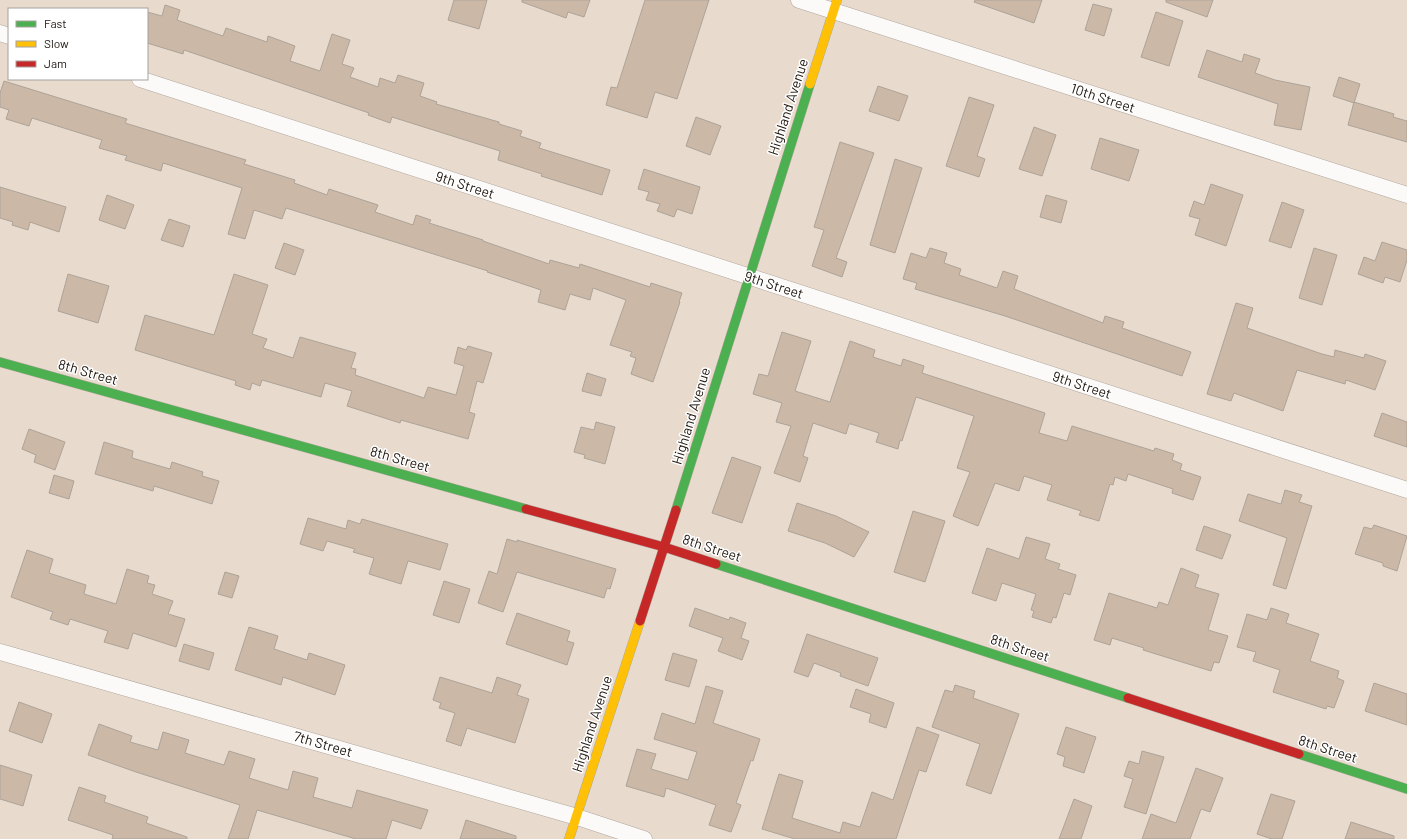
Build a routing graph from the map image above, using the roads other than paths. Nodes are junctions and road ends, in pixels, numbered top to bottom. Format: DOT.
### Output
graph roads {
  1 [pos="799,0"];
  2 [pos="835,6"];
  3 [pos="143,80"];
  4 [pos="1407,195"];
  5 [pos="749,277"];
  6 [pos="0,362"];
  7 [pos="1407,490"];
  8 [pos="664,547"];
  9 [pos="0,652"];
  10 [pos="1407,789"];
  11 [pos="577,817"];
  12 [pos="569,839"];
  13 [pos="644,839"];
  1 -- 2 [label="street, 10th Street"];
  2 -- 4 [label="street, 10th Street"];
  2 -- 5 [label="street, Highland Avenue"];
  3 -- 5 [label="street, 9th Street"];
  5 -- 7 [label="street, 9th Street"];
  5 -- 8 [label="street, Highland Avenue"];
  6 -- 8 [label="street, 8th Street"];
  8 -- 10 [label="street, 8th Street"];
  8 -- 11 [label="street, Highland Avenue"];
  9 -- 11 [label="street, 7th Street"];
  11 -- 12 [label="street, Highland Avenue"];
  11 -- 13 [label="street, 7th Street"];
}
